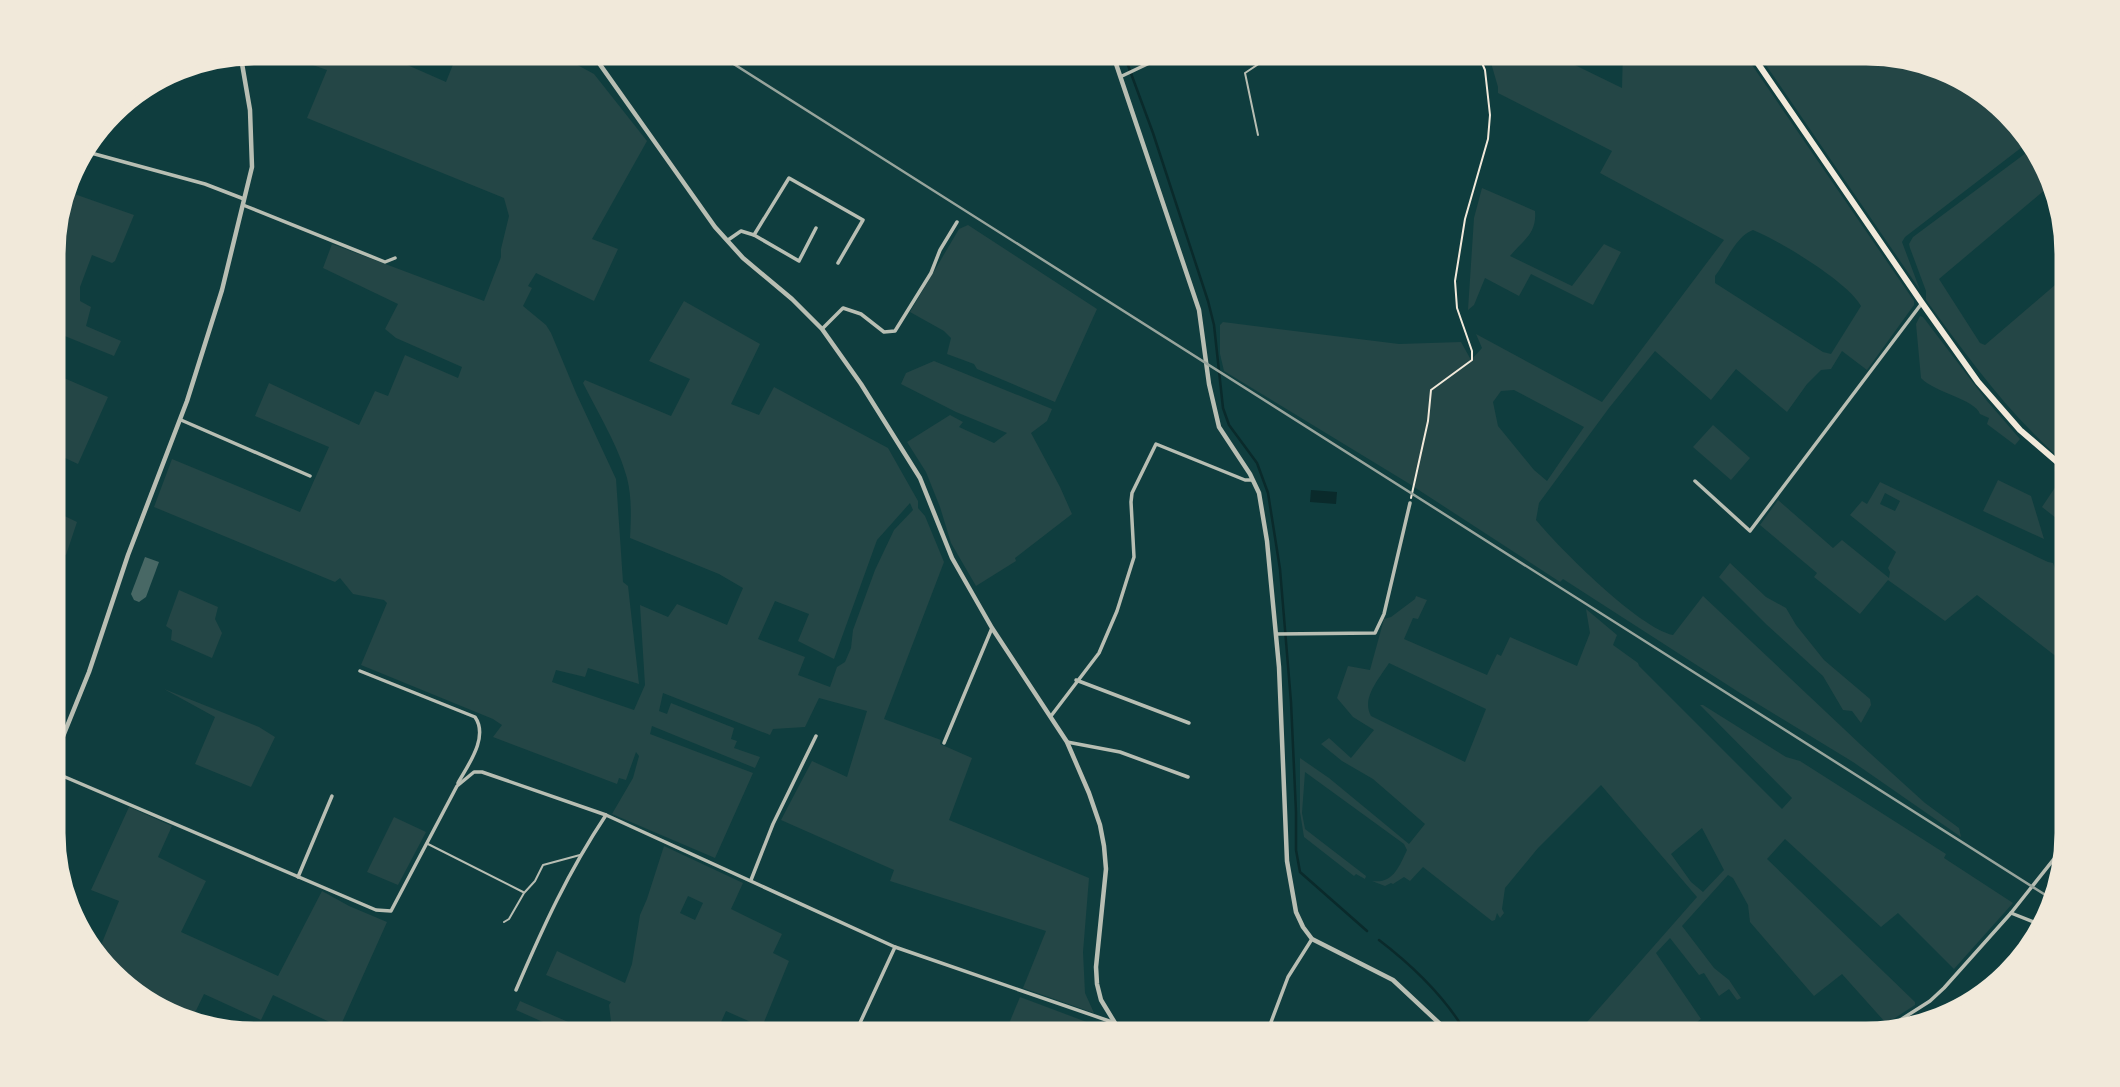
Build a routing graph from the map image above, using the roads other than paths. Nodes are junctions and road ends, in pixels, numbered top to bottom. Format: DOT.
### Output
graph roads {
  1 [pos="597,61"];
  2 [pos="1117,61"];
  3 [pos="1154,61"];
  4 [pos="1263,61"];
  5 [pos="1756,61"];
  6 [pos="242,62"];
  7 [pos="1124,75"];
  8 [pos="1258,135"];
  9 [pos="90,153"];
  10 [pos="244,202"];
  11 [pos="957,222"];
  12 [pos="816,228"];
  13 [pos="754,235"];
  14 [pos="727,240"];
  15 [pos="395,258"];
  16 [pos="838,263"];
  17 [pos="1922,303"];
  18 [pos="822,329"];
  19 [pos="180,419"];
  20 [pos="2059,463"];
  21 [pos="310,476"];
  22 [pos="1252,480"];
  23 [pos="1695,481"];
  24 [pos="1410,503"];
  25 [pos="992,628"];
  26 [pos="1280,634"];
  27 [pos="360,671"];
  28 [pos="1076,680"];
  29 [pos="1050,717"];
  30 [pos="1189,723"];
  31 [pos="816,736"];
  32 [pos="61,742"];
  33 [pos="1067,742"];
  34 [pos="944,743"];
  35 [pos="61,772"];
  36 [pos="1188,776"];
  37 [pos="457,786"];
  38 [pos="332,796"];
  39 [pos="606,815"];
  40 [pos="427,843"];
  41 [pos="581,855"];
  42 [pos="2057,855"];
  43 [pos="298,877"];
  44 [pos="751,880"];
  45 [pos="524,893"];
  46 [pos="2011,913"];
  47 [pos="504,922"];
  48 [pos="2036,923"];
  49 [pos="1312,939"];
  50 [pos="895,947"];
  51 [pos="516,990"];
  52 [pos="1115,1023"];
  53 [pos="1896,1023"];
  54 [pos="1117,1025"];
  55 [pos="1270,1025"];
  56 [pos="1442,1025"];
  57 [pos="859,1026"];
  1 -- 14 [label="street"];
  2 -- 7 [label="street"];
  3 -- 7 [label="street"];
  4 -- 8 [label="lane"];
  5 -- 17 [label="main road"];
  6 -- 10 [label="street"];
  7 -- 22 [label="street"];
  9 -- 10 [label="street"];
  10 -- 15 [label="street"];
  10 -- 19 [label="street"];
  11 -- 18 [label="street"];
  12 -- 13 [label="street"];
  13 -- 14 [label="street"];
  13 -- 16 [label="street"];
  14 -- 18 [label="street"];
  17 -- 20 [label="main road"];
  17 -- 23 [label="street"];
  18 -- 25 [label="street"];
  19 -- 21 [label="street"];
  19 -- 32 [label="street"];
  22 -- 26 [label="street"];
  22 -- 28 [label="street"];
  24 -- 26 [label="street"];
  25 -- 29 [label="street"];
  25 -- 34 [label="street"];
  26 -- 49 [label="street"];
  27 -- 37 [label="street"];
  28 -- 29 [label="street"];
  28 -- 30 [label="street"];
  29 -- 33 [label="street"];
  31 -- 44 [label="street"];
  33 -- 36 [label="street"];
  33 -- 52 [label="street"];
  35 -- 43 [label="street"];
  37 -- 39 [label="street"];
  37 -- 40 [label="street"];
  38 -- 43 [label="street"];
  39 -- 41 [label="street"];
  39 -- 44 [label="street"];
  40 -- 43 [label="street"];
  40 -- 45 [label="lane"];
  41 -- 45 [label="lane"];
  41 -- 51 [label="street"];
  42 -- 46 [label="street"];
  44 -- 50 [label="street"];
  45 -- 47 [label="lane"];
  46 -- 48 [label="street"];
  46 -- 53 [label="street"];
  49 -- 55 [label="street"];
  49 -- 56 [label="street"];
  50 -- 52 [label="street"];
  50 -- 57 [label="street"];
  52 -- 54 [label="street"];
}
